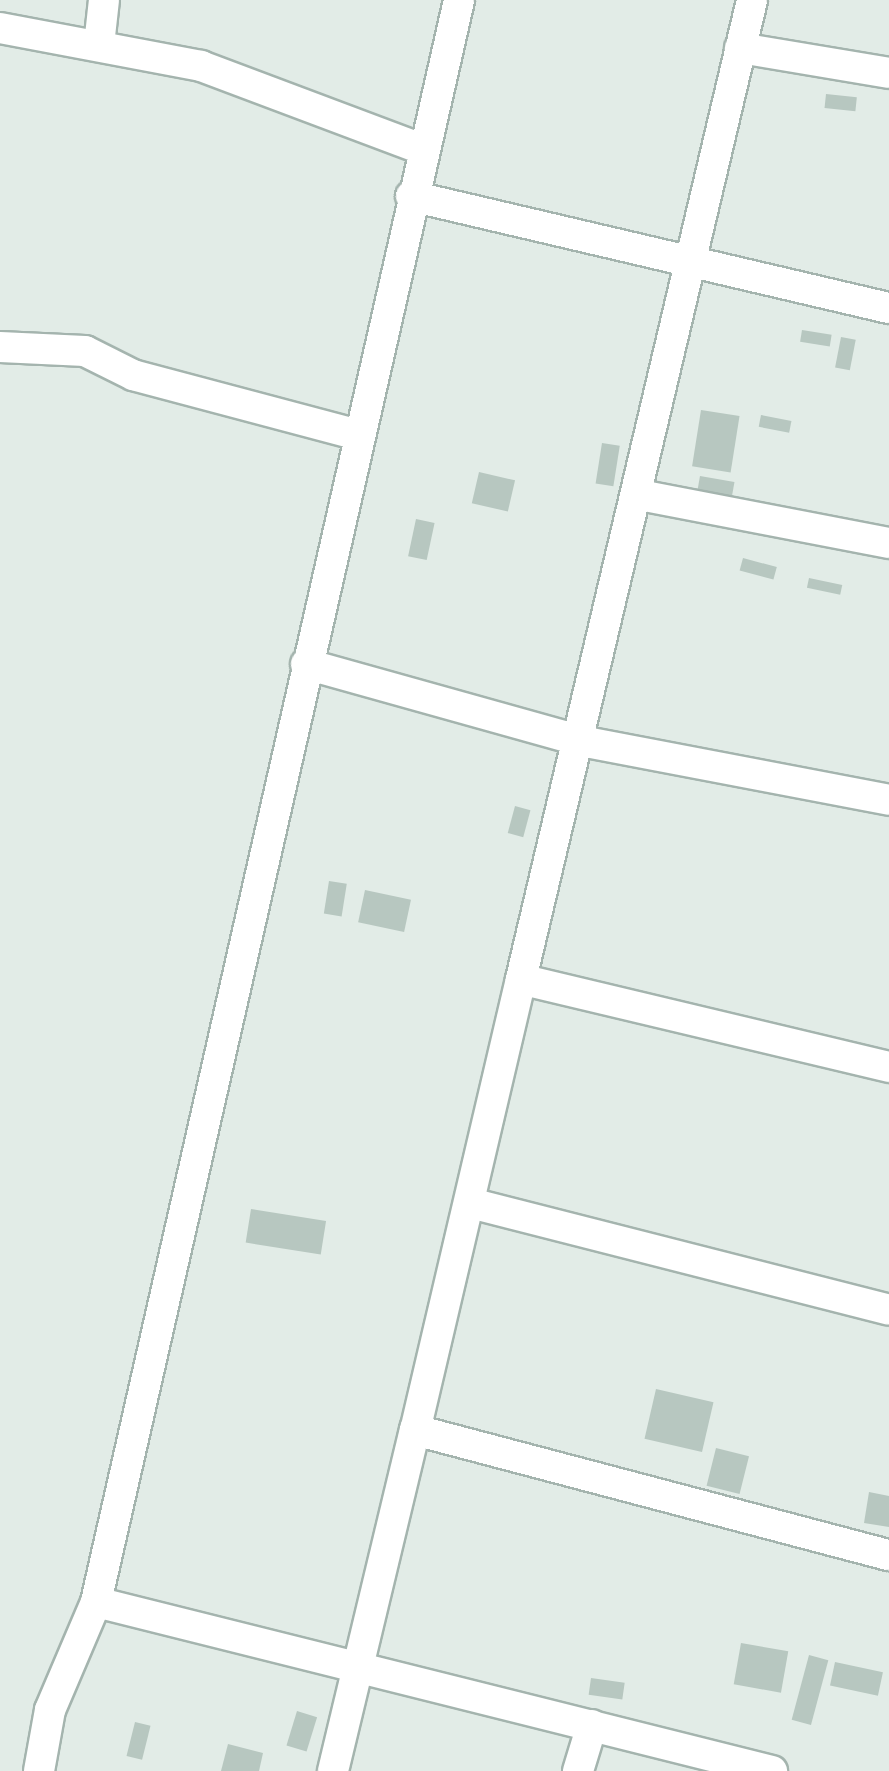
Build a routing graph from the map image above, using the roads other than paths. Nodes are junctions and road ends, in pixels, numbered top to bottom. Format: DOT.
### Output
graph roads {
  1 [pos="104,0"];
  2 [pos="460,0"];
  3 [pos="752,0"];
  4 [pos="0,28"];
  5 [pos="99,45"];
  6 [pos="740,48"];
  7 [pos="889,73"];
  8 [pos="424,150"];
  9 [pos="411,196"];
  10 [pos="689,264"];
  11 [pos="889,308"];
  12 [pos="0,347"];
  13 [pos="354,434"];
  14 [pos="640,495"];
  15 [pos="889,544"];
  16 [pos="306,664"];
  17 [pos="581,740"];
  18 [pos="889,800"];
  19 [pos="522,979"];
  20 [pos="889,1067"];
  21 [pos="474,1204"];
  22 [pos="889,1310"];
  23 [pos="415,1430"];
  24 [pos="889,1555"];
  25 [pos="96,1602"];
  26 [pos="355,1666"];
  27 [pos="592,1725"];
  28 [pos="40,1771"];
  29 [pos="333,1771"];
  30 [pos="578,1771"];
  31 [pos="772,1771"];
  1 -- 5 [label="street"];
  2 -- 8 [label="street"];
  3 -- 6 [label="street"];
  4 -- 5 [label="street"];
  5 -- 8 [label="street"];
  6 -- 7 [label="street"];
  6 -- 10 [label="street"];
  8 -- 9 [label="street"];
  9 -- 10 [label="street"];
  9 -- 13 [label="street"];
  10 -- 11 [label="street"];
  10 -- 14 [label="street"];
  12 -- 13 [label="street"];
  13 -- 16 [label="street"];
  14 -- 15 [label="street"];
  14 -- 17 [label="street"];
  16 -- 17 [label="street"];
  16 -- 25 [label="street"];
  17 -- 18 [label="street"];
  17 -- 19 [label="street"];
  19 -- 20 [label="street"];
  19 -- 21 [label="street"];
  21 -- 22 [label="street"];
  21 -- 23 [label="street"];
  23 -- 24 [label="street"];
  23 -- 26 [label="street"];
  25 -- 26 [label="street"];
  25 -- 28 [label="street"];
  26 -- 27 [label="street"];
  26 -- 29 [label="street"];
  27 -- 30 [label="street"];
  27 -- 31 [label="street"];
}
